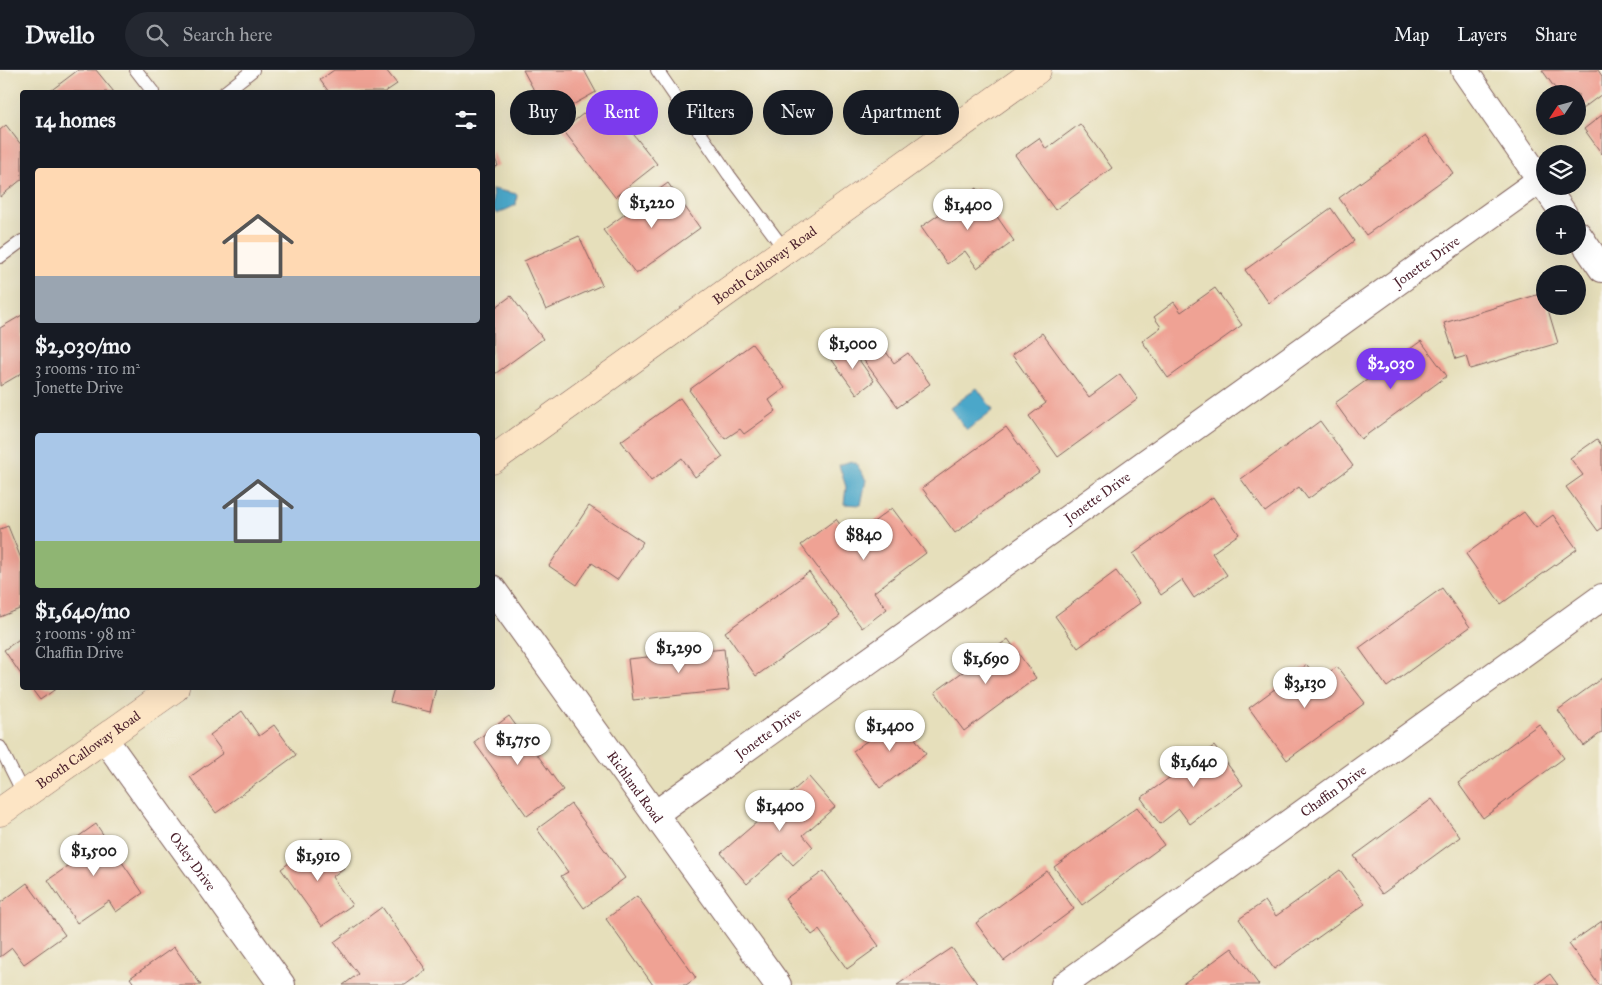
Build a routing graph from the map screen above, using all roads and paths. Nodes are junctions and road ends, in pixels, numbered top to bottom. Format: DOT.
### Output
graph roads {
  1 [pos="136,70"];
  2 [pos="253,70"];
  3 [pos="657,70"];
  4 [pos="1037,70"];
  5 [pos="1464,70"];
  6 [pos="151,90"];
  7 [pos="228,90"];
  8 [pos="1536,174"];
  9 [pos="1536,183"];
  10 [pos="20,242"];
  11 [pos="1586,246"];
  12 [pos="785,250"];
  13 [pos="0,257"];
  14 [pos="1602,269"];
  15 [pos="496,452"];
  16 [pos="495,592"];
  17 [pos="1602,597"];
  18 [pos="172,690"];
  19 [pos="104,738"];
  20 [pos="0,747"];
  21 [pos="24,795"];
  22 [pos="0,812"];
  23 [pos="655,814"];
  24 [pos="282,985"];
  25 [pos="778,985"];
  26 [pos="1064,985"];
  1 -- 6 [label="lane"];
  2 -- 7 [label="lane"];
  3 -- 12 [label="lane"];
  4 -- 12 [label="street, Booth Calloway Road"];
  5 -- 8 [label="street"];
  9 -- 23 [label="street, Jonette Drive"];
  10 -- 13 [label="lane"];
  11 -- 14 [label="street"];
  12 -- 15 [label="street, Booth Calloway Road"];
  16 -- 23 [label="street, Richland Road"];
  17 -- 26 [label="street, Chaffin Drive"];
  18 -- 19 [label="street, Booth Calloway Road"];
  19 -- 21 [label="street, Booth Calloway Road"];
  19 -- 24 [label="street, Oxley Drive"];
  20 -- 21 [label="lane"];
  21 -- 22 [label="street, Booth Calloway Road"];
  23 -- 25 [label="street, Richland Road"];
}
